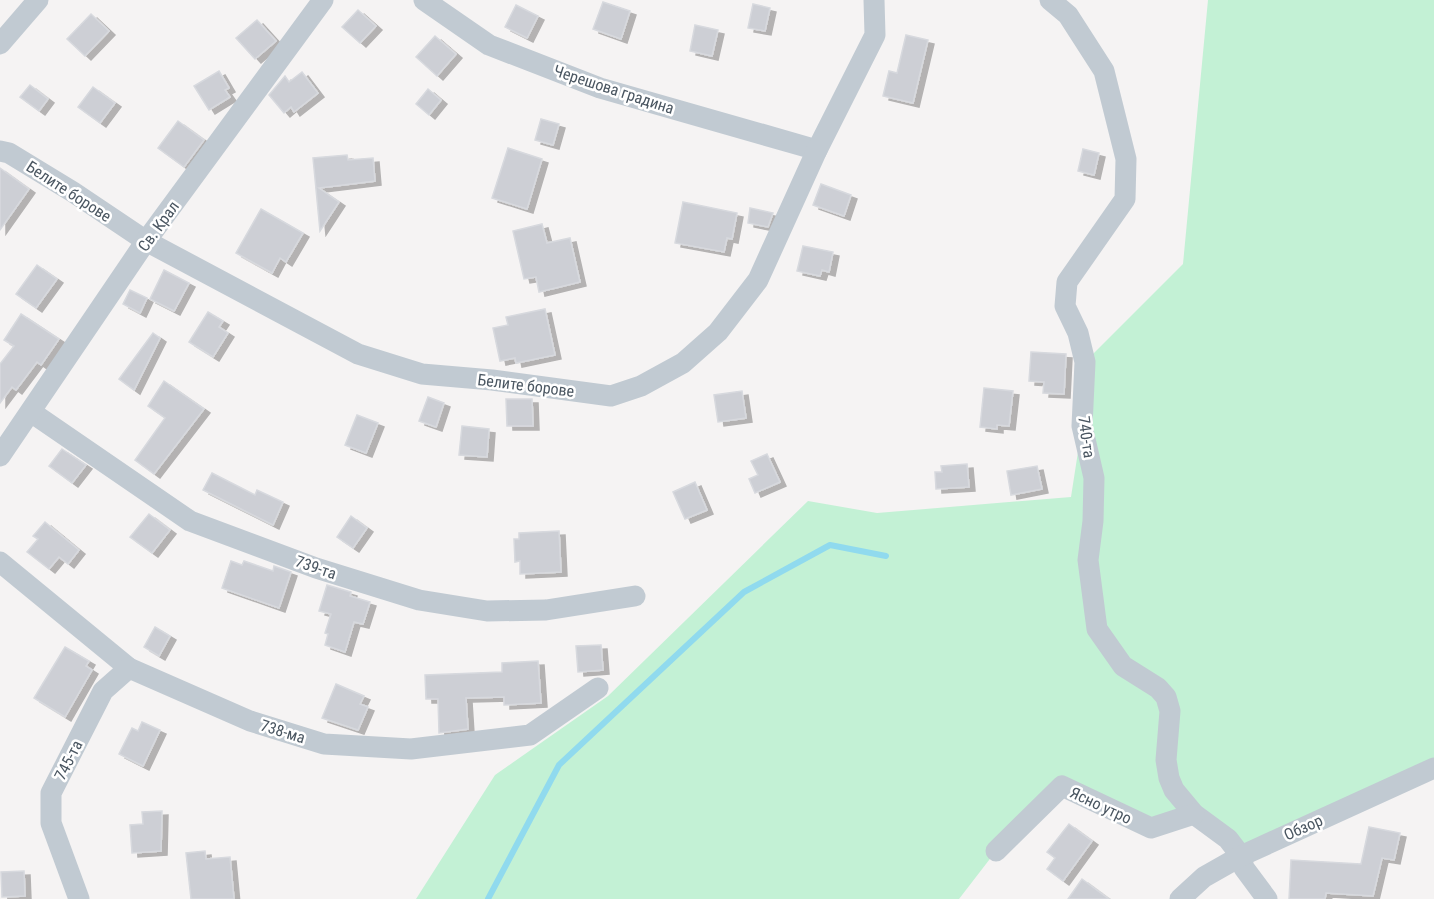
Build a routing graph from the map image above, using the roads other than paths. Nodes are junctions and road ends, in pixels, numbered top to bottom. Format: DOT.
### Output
graph roads {
  1 [pos="38,0"];
  2 [pos="323,0"];
  3 [pos="424,0"];
  4 [pos="874,0"];
  5 [pos="1050,0"];
  6 [pos="0,44"];
  7 [pos="817,150"];
  8 [pos="0,152"];
  9 [pos="146,241"];
  10 [pos="31,412"];
  11 [pos="0,456"];
  12 [pos="0,562"];
  13 [pos="635,596"];
  14 [pos="129,668"];
  15 [pos="598,688"];
  16 [pos="1434,768"];
  17 [pos="1194,814"];
  18 [pos="996,851"];
  19 [pos="1241,856"];
  20 [pos="79,899"];
  21 [pos="1180,899"];
  22 [pos="1267,899"];
  1 -- 6 [label="street"];
  2 -- 9 [label="street, Св. Крал"];
  3 -- 7 [label="street, Черешова градина"];
  4 -- 7 [label="street, Белите борове"];
  5 -- 17 [label="street, 740-та"];
  7 -- 9 [label="street, Белите борове"];
  8 -- 9 [label="street, Белите борове"];
  9 -- 10 [label="street, Св. Крал"];
  10 -- 11 [label="street, Св. Крал"];
  10 -- 13 [label="street, 739-та"];
  12 -- 14 [label="street, 738-ма"];
  14 -- 15 [label="street, 738-ма"];
  14 -- 20 [label="street, 745-та"];
  16 -- 19 [label="street, Обзор"];
  17 -- 18 [label="street, Ясно утро"];
  17 -- 19 [label="street, 740-та"];
  19 -- 21 [label="street, Обзор"];
  19 -- 22 [label="street, 740-та"];
}
